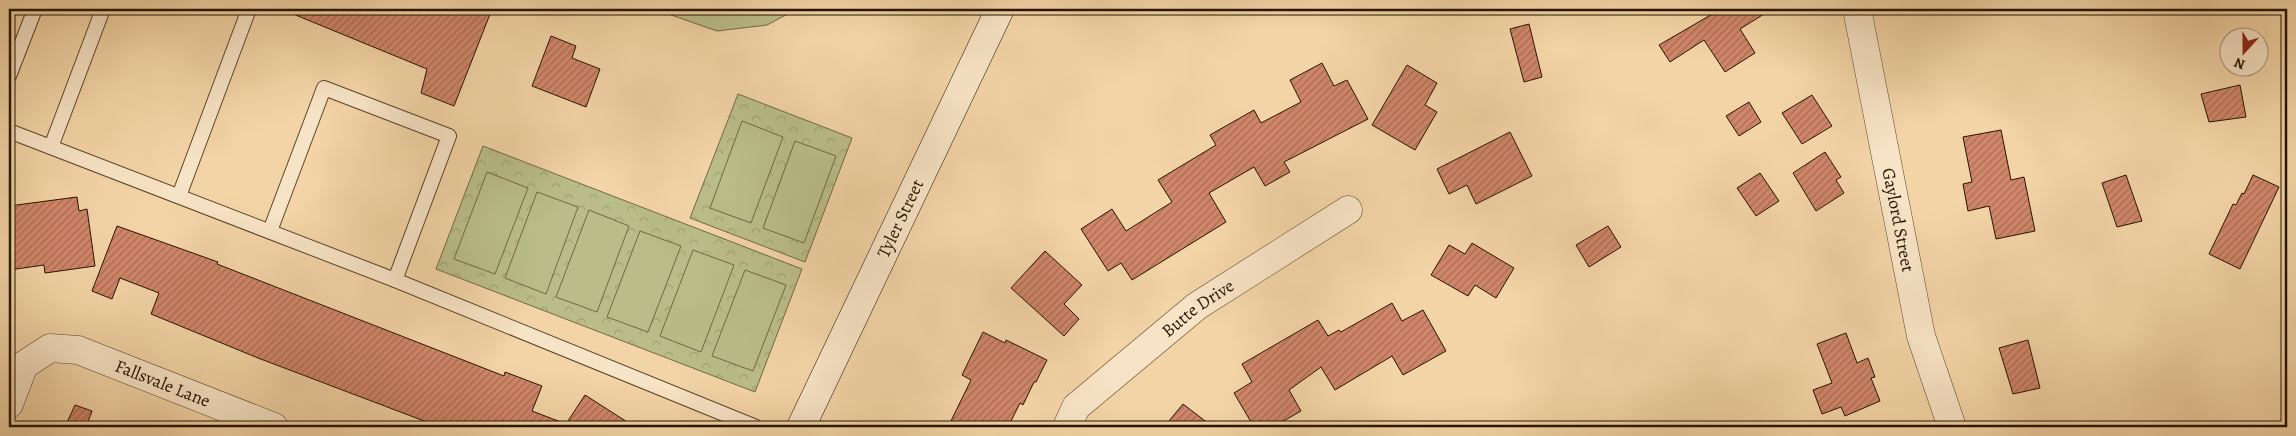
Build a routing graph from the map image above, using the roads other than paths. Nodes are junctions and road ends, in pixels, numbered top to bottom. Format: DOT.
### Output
graph roads {
  1 [pos="35,9"];
  2 [pos="103,9"];
  3 [pos="249,9"];
  4 [pos="1000,9"];
  5 [pos="1857,9"];
  6 [pos="9,76"];
  7 [pos="9,130"];
  8 [pos="51,147"];
  9 [pos="179,196"];
  10 [pos="1348,210"];
  11 [pos="270,231"];
  12 [pos="395,280"];
  13 [pos="9,404"];
  14 [pos="274,427"];
  15 [pos="756,427"];
  16 [pos="801,427"];
  17 [pos="1067,427"];
  18 [pos="1952,427"];
  1 -- 6 [label="lane"];
  2 -- 8 [label="lane"];
  3 -- 9 [label="lane"];
  4 -- 16 [label="street, Tyler Street"];
  5 -- 18 [label="street, Gaylord Street"];
  7 -- 8 [label="lane"];
  8 -- 9 [label="lane"];
  9 -- 11 [label="lane"];
  10 -- 17 [label="street, Butte Drive"];
  11 -- 12 [label="lane"];
  11 -- 12 [label="lane"];
  12 -- 15 [label="lane"];
  13 -- 14 [label="street, Fallsvale Lane"];
}
